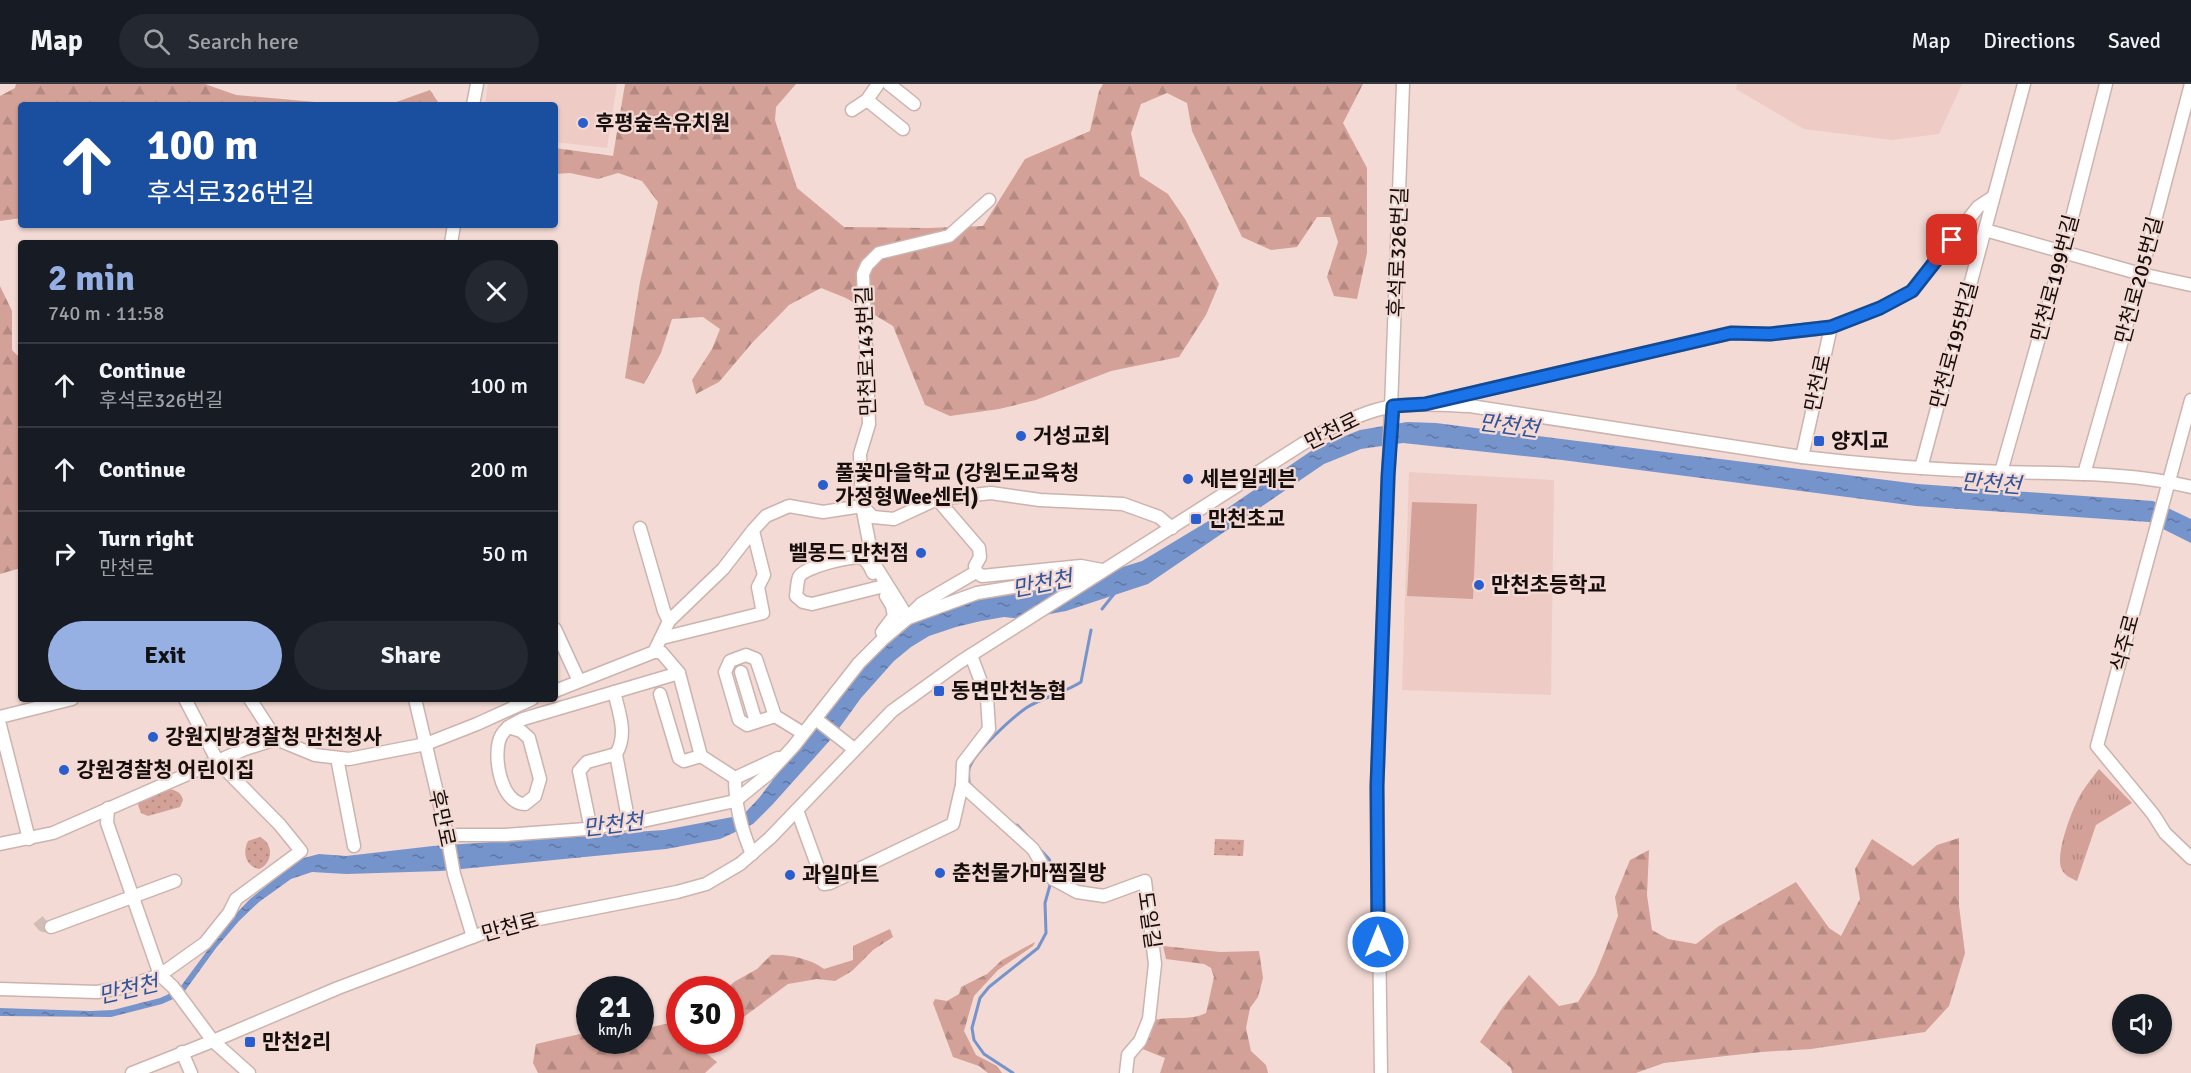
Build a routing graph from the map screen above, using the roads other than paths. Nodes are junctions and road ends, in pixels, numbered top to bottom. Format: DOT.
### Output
graph roads {
  1 [pos="477,84"];
  2 [pos="878,84"];
  3 [pos="889,84"];
  4 [pos="1404,84"];
  5 [pos="2024,84"];
  6 [pos="2106,84"];
  7 [pos="2189,85"];
  8 [pos="867,100"];
  9 [pos="474,102"];
  10 [pos="914,104"];
  11 [pos="852,110"];
  12 [pos="903,129"];
  13 [pos="1993,197"];
  14 [pos="989,200"];
  15 [pos="1985,230"];
  16 [pos="2063,253"];
  17 [pos="2141,274"];
  18 [pos="2191,285"];
  19 [pos="1831,327"];
  20 [pos="2191,400"];
  21 [pos="1425,404"];
  22 [pos="1393,406"];
  23 [pos="1802,457"];
  24 [pos="1921,468"];
  25 [pos="2001,472"];
  26 [pos="2084,474"];
  27 [pos="2170,482"];
  28 [pos="2191,487"];
  29 [pos="937,498"];
  30 [pos="862,506"];
  31 [pos="640,528"];
  32 [pos="1172,528"];
  33 [pos="753,531"];
  34 [pos="976,572"];
  35 [pos="1098,573"];
  36 [pos="880,587"];
  37 [pos="908,618"];
  38 [pos="669,621"];
  39 [pos="558,636"];
  40 [pos="662,638"];
  41 [pos="654,652"];
  42 [pos="971,655"];
  43 [pos="741,672"];
  44 [pos="679,673"];
  45 [pos="579,681"];
  46 [pos="558,690"];
  47 [pos="614,692"];
  48 [pos="660,694"];
  49 [pos="60,702"];
  50 [pos="187,702"];
  51 [pos="252,702"];
  52 [pos="416,702"];
  53 [pos="524,702"];
  54 [pos="775,716"];
  55 [pos="0,717"];
  56 [pos="815,720"];
  57 [pos="756,722"];
  58 [pos="0,725"];
  59 [pos="508,727"];
  60 [pos="801,732"];
  61 [pos="276,739"];
  62 [pos="426,744"];
  63 [pos="854,749"];
  64 [pos="616,754"];
  65 [pos="701,756"];
  66 [pos="337,758"];
  67 [pos="218,762"];
  68 [pos="735,778"];
  69 [pos="962,784"];
  70 [pos="736,803"];
  71 [pos="108,808"];
  72 [pos="797,810"];
  73 [pos="629,824"];
  74 [pos="447,837"];
  75 [pos="29,839"];
  76 [pos="0,844"];
  77 [pos="354,846"];
  78 [pos="752,854"];
  79 [pos="2191,858"];
  80 [pos="175,881"];
  81 [pos="133,896"];
  82 [pos="51,927"];
  83 [pos="473,937"];
  84 [pos="160,975"];
  85 [pos="0,989"];
  86 [pos="213,1041"];
  87 [pos="182,1053"];
  88 [pos="132,1073"];
  89 [pos="191,1073"];
  90 [pos="249,1073"];
  91 [pos="1126,1073"];
  92 [pos="1381,1073"];
  1 -- 9 [label="street"];
  2 -- 8 [label="street"];
  3 -- 10 [label="street"];
  4 -- 22 [label="street, 후석로326번길"];
  5 -- 13 [label="street, 만천로195번길"];
  6 -- 16 [label="street, 만천로199번길"];
  7 -- 17 [label="street, 만천로205번길"];
  8 -- 11 [label="street"];
  8 -- 12 [label="street"];
  13 -- 15 [label="street, 만천로195번길"];
  13 -- 19 [label="street"];
  14 -- 30 [label="street, 만천로143번길"];
  15 -- 16 [label="street"];
  15 -- 24 [label="street, 만천로195번길"];
  16 -- 17 [label="street"];
  16 -- 25 [label="street, 만천로199번길"];
  17 -- 18 [label="street"];
  17 -- 26 [label="street, 만천로205번길"];
  19 -- 21 [label="street, 만천로"];
  19 -- 23 [label="street, 만천로"];
  20 -- 27 [label="street"];
  21 -- 22 [label="street, 만천로"];
  21 -- 23 [label="street, 만천로"];
  22 -- 32 [label="street, 만천로"];
  22 -- 92 [label="street, 후석로326번길"];
  23 -- 24 [label="street, 만천로"];
  24 -- 25 [label="street, 만천로"];
  25 -- 26 [label="street, 만천로"];
  26 -- 27 [label="street, 만천로"];
  27 -- 28 [label="street, 만천로"];
  27 -- 79 [label="street, 삭주로"];
  29 -- 30 [label="street"];
  29 -- 32 [label="street"];
  29 -- 34 [label="street"];
  30 -- 33 [label="street"];
  30 -- 37 [label="street, 만천로143번길"];
  31 -- 38 [label="street"];
  32 -- 35 [label="street, 만천로"];
  33 -- 38 [label="street"];
  33 -- 40 [label="street"];
  34 -- 35 [label="street"];
  34 -- 37 [label="street"];
  35 -- 37 [label="street"];
  35 -- 42 [label="street, 만천로"];
  36 -- 36 [label="street"];
  36 -- 60 [label="street"];
  37 -- 56 [label="street"];
  38 -- 40 [label="street"];
  39 -- 45 [label="street"];
  40 -- 41 [label="street"];
  41 -- 44 [label="street"];
  41 -- 45 [label="street"];
  42 -- 63 [label="street, 만천로"];
  42 -- 69 [label="street"];
  43 -- 57 [label="street"];
  44 -- 47 [label="street"];
  44 -- 65 [label="street"];
  45 -- 46 [label="street"];
  47 -- 59 [label="street"];
  47 -- 64 [label="street"];
  48 -- 65 [label="street"];
  49 -- 55 [label="street"];
  50 -- 67 [label="street"];
  51 -- 61 [label="street"];
  52 -- 62 [label="street, 후만로"];
  53 -- 62 [label="street"];
  54 -- 57 [label="street"];
  54 -- 57 [label="street"];
  54 -- 60 [label="street"];
  56 -- 63 [label="street"];
  56 -- 70 [label="street"];
  58 -- 75 [label="street"];
  59 -- 59 [label="street"];
  60 -- 68 [label="street"];
  61 -- 66 [label="street"];
  61 -- 67 [label="street"];
  62 -- 66 [label="street"];
  62 -- 74 [label="street, 후만로"];
  63 -- 72 [label="street, 만천로"];
  64 -- 73 [label="street"];
  64 -- 73 [label="street"];
  65 -- 68 [label="street"];
  66 -- 77 [label="street"];
  67 -- 71 [label="street"];
  67 -- 84 [label="street"];
  68 -- 70 [label="street"];
  69 -- 72 [label="street"];
  69 -- 91 [label="street, 도일길"];
  70 -- 73 [label="street"];
  70 -- 74 [label="street"];
  70 -- 78 [label="street"];
  71 -- 75 [label="street"];
  71 -- 81 [label="street"];
  72 -- 78 [label="street, 만천로"];
  74 -- 83 [label="street, 후만로"];
  75 -- 76 [label="street"];
  78 -- 83 [label="street, 만천로"];
  80 -- 81 [label="street"];
  81 -- 82 [label="street"];
  81 -- 84 [label="street"];
  83 -- 86 [label="street, 만천로"];
  84 -- 85 [label="street"];
  84 -- 86 [label="street"];
  86 -- 87 [label="street, 만천로"];
  86 -- 90 [label="street"];
  87 -- 88 [label="street, 만천로"];
  87 -- 89 [label="street"];
}
